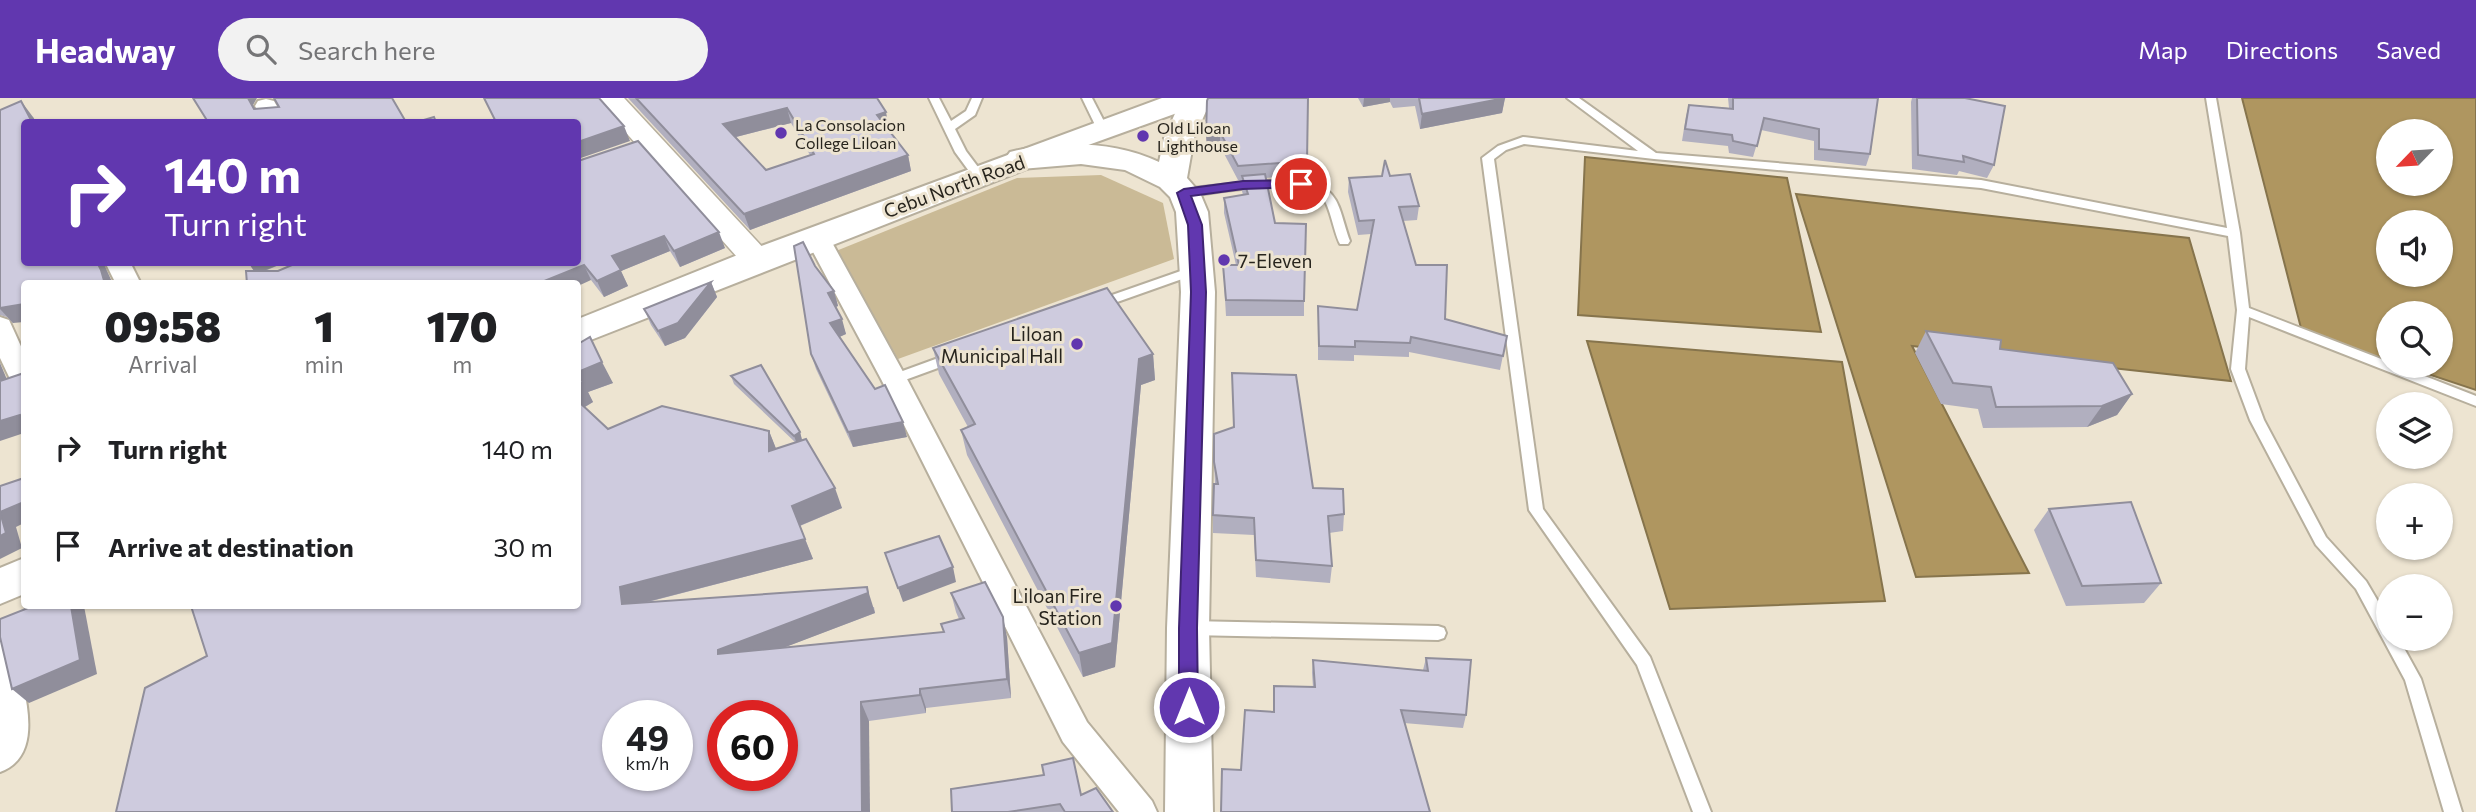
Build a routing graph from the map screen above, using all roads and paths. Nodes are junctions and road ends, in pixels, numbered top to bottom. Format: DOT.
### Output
graph roads {
  1 [pos="609,98"];
  2 [pos="934,98"];
  3 [pos="976,98"];
  4 [pos="1087,98"];
  5 [pos="1191,98"];
  6 [pos="1197,98"];
  7 [pos="1572,98"];
  8 [pos="2211,98"];
  9 [pos="949,128"];
  10 [pos="1102,129"];
  11 [pos="1654,156"];
  12 [pos="1021,159"];
  13 [pos="978,175"];
  14 [pos="1177,187"];
  15 [pos="2234,233"];
  16 [pos="817,237"];
  17 [pos="1344,242"];
  18 [pos="757,260"];
  19 [pos="1198,269"];
  20 [pos="1086,309"];
  21 [pos="2243,310"];
  22 [pos="0,326"];
  23 [pos="581,332"];
  24 [pos="971,351"];
  25 [pos="15,376"];
  26 [pos="894,379"];
  27 [pos="2476,401"];
  28 [pos="21,576"];
  29 [pos="0,587"];
  30 [pos="2376,612"];
  31 [pos="1188,628"];
  32 [pos="1438,633"];
  33 [pos="2398,651"];
  34 [pos="0,654"];
  35 [pos="0,757"];
  36 [pos="1140,812"];
  37 [pos="1189,812"];
  38 [pos="1702,812"];
  39 [pos="2453,812"];
  1 -- 18 [label="street"];
  2 -- 9 [label="lane"];
  3 -- 9 [label="lane"];
  4 -- 10 [label="lane"];
  5 -- 10 [label="main road"];
  6 -- 14 [label="main road"];
  7 -- 11 [label="lane"];
  8 -- 15 [label="lane"];
  9 -- 13 [label="lane"];
  10 -- 12 [label="main road"];
  11 -- 15 [label="lane"];
  11 -- 38 [label="lane"];
  12 -- 13 [label="main road, Cebu North Road"];
  12 -- 14 [label="main road, Cebu North Road"];
  13 -- 16 [label="main road, Cebu North Road"];
  14 -- 17 [label="lane"];
  14 -- 19 [label="main road"];
  15 -- 21 [label="lane"];
  16 -- 18 [label="main road, Cebu North Road"];
  16 -- 26 [label="street"];
  18 -- 23 [label="main road, Cebu North Road"];
  19 -- 20 [label="lane"];
  19 -- 31 [label="main road"];
  21 -- 27 [label="lane"];
  21 -- 30 [label="lane"];
  22 -- 25 [label="street"];
  24 -- 26 [label="lane"];
  26 -- 36 [label="street"];
  28 -- 29 [label="main road"];
  31 -- 32 [label="lane"];
  31 -- 37 [label="main road"];
  33 -- 39 [label="lane"];
  34 -- 35 [label="street"];
}
